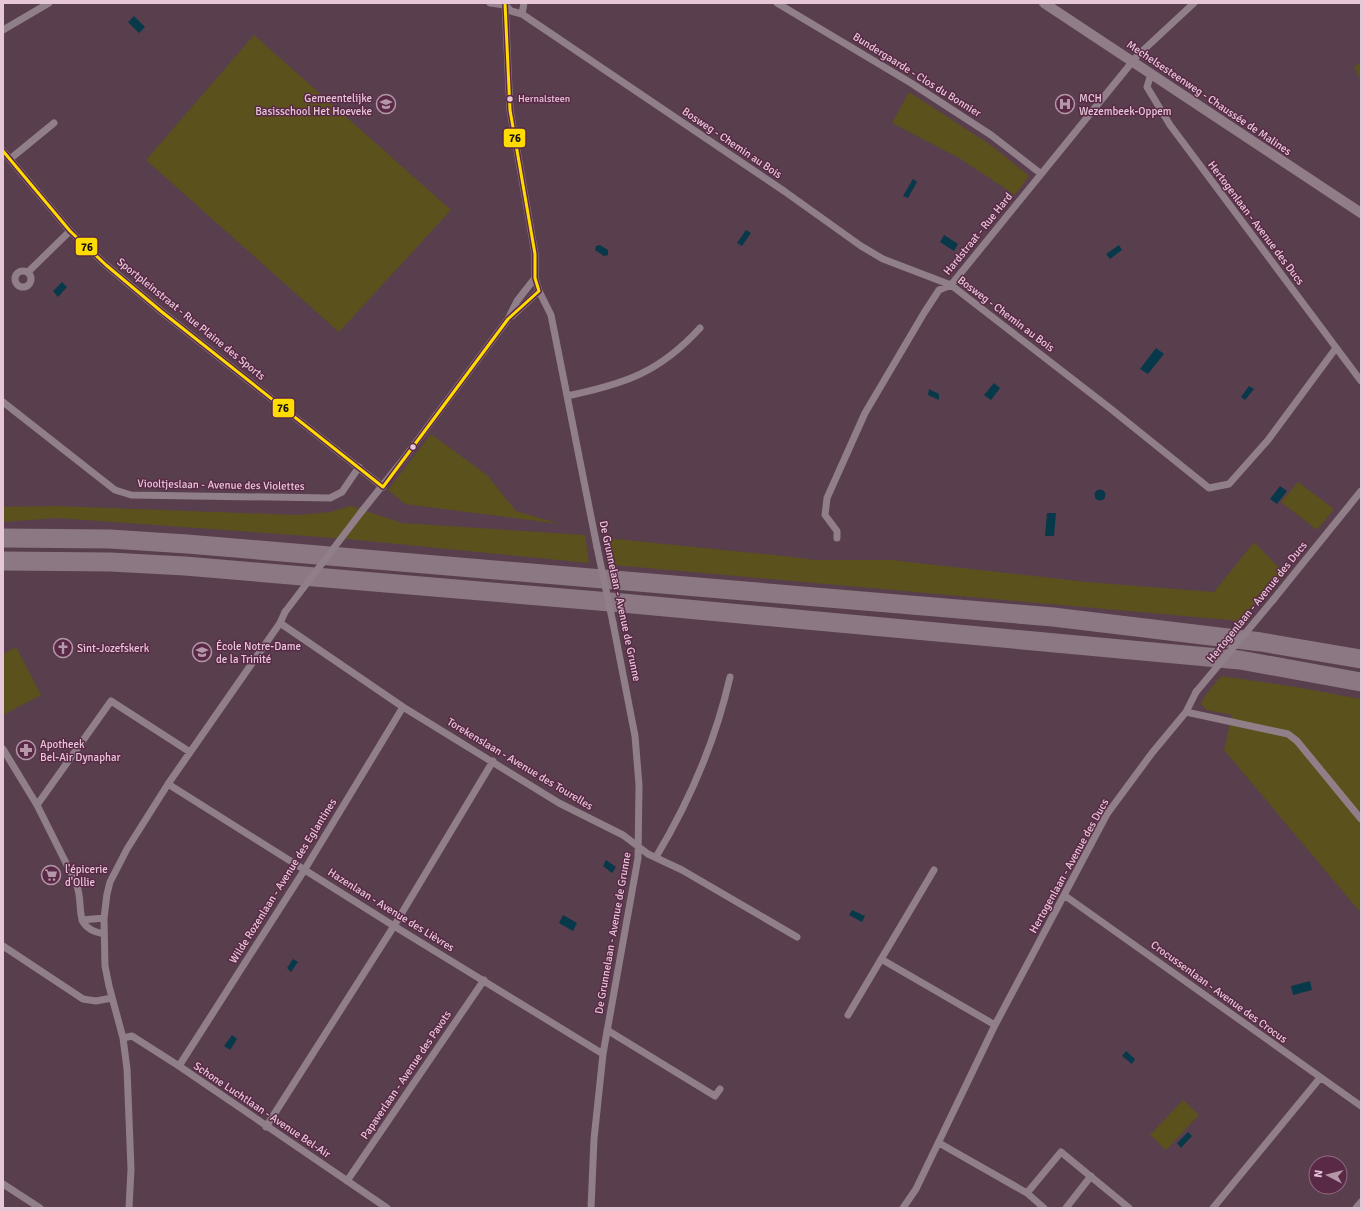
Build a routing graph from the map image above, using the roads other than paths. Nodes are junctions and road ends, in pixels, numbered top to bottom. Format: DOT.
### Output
graph roads {
  1 [pos="49,3"];
  2 [pos="490,3"];
  3 [pos="524,3"];
  4 [pos="777,3"];
  5 [pos="1044,3"];
  6 [pos="1194,3"];
  7 [pos="505,4"];
  8 [pos="522,14"];
  9 [pos="3,30"];
  10 [pos="1132,62"];
  11 [pos="1151,74"];
  12 [pos="54,123"];
  13 [pos="3,151"];
  14 [pos="10,160"];
  15 [pos="1040,173"];
  16 [pos="1361,213"];
  17 [pos="70,231"];
  18 [pos="28,272"];
  19 [pos="535,278"];
  20 [pos="951,285"];
  21 [pos="539,291"];
  22 [pos="508,319"];
  23 [pos="700,328"];
  24 [pos="1336,348"];
  25 [pos="1361,381"];
  26 [pos="567,396"];
  27 [pos="3,402"];
  28 [pos="360,467"];
  29 [pos="383,486"];
  30 [pos="1361,491"];
  31 [pos="3,538"];
  32 [pos="837,538"];
  33 [pos="3,560"];
  34 [pos="280,622"];
  35 [pos="1361,659"];
  36 [pos="730,677"];
  37 [pos="1361,682"];
  38 [pos="403,707"];
  39 [pos="1186,712"];
  40 [pos="3,749"];
  41 [pos="190,752"];
  42 [pos="493,761"];
  43 [pos="168,784"];
  44 [pos="37,805"];
  45 [pos="1361,819"];
  46 [pos="639,846"];
  47 [pos="656,857"];
  48 [pos="305,869"];
  49 [pos="934,870"];
  50 [pos="1064,895"];
  51 [pos="104,918"];
  52 [pos="82,920"];
  53 [pos="394,926"];
  54 [pos="104,934"];
  55 [pos="797,937"];
  56 [pos="3,946"];
  57 [pos="881,959"];
  58 [pos="484,980"];
  59 [pos="112,998"];
  60 [pos="848,1015"];
  61 [pos="995,1025"];
  62 [pos="607,1030"];
  63 [pos="123,1038"];
  64 [pos="603,1054"];
  65 [pos="179,1066"];
  66 [pos="1320,1078"];
  67 [pos="720,1088"];
  68 [pos="1361,1106"];
  69 [pos="266,1127"];
  70 [pos="939,1143"];
  71 [pos="1091,1176"];
  72 [pos="348,1181"];
  73 [pos="3,1184"];
  74 [pos="1027,1193"];
  75 [pos="1361,1202"];
  76 [pos="40,1208"];
  77 [pos="129,1208"];
  78 [pos="387,1208"];
  79 [pos="591,1208"];
  80 [pos="903,1208"];
  81 [pos="1044,1208"];
  82 [pos="1066,1208"];
  83 [pos="1129,1208"];
  84 [pos="1213,1208"];
  85 [pos="1356,1208"];
  1 -- 9 [label="street"];
  2 -- 7 [label="street, Bosweg - Chemin au Bois"];
  3 -- 8 [label="street"];
  4 -- 15 [label="street, Bundergaarde - Clos du Bonnier"];
  5 -- 10 [label="main road, Mechelsesteenweg - Chaussée de Malines"];
  6 -- 10 [label="street, Hardstraat - Rue Hard"];
  7 -- 8 [label="street, Bosweg - Chemin au Bois"];
  7 -- 19 [label="street, De Grunnelaan - Avenue de Grunne"];
  8 -- 20 [label="street, Bosweg - Chemin au Bois"];
  10 -- 11 [label="main road, Mechelsesteenweg - Chaussée de Malines"];
  10 -- 15 [label="street, Hardstraat - Rue Hard"];
  11 -- 16 [label="main road, Mechelsesteenweg - Chaussée de Malines"];
  11 -- 24 [label="street, Hertogenlaan - Avenue des Ducs"];
  12 -- 14 [label="street"];
  13 -- 14 [label="street, Sportpleinstraat - Rue Plaine des Sports"];
  14 -- 17 [label="street, Sportpleinstraat - Rue Plaine des Sports"];
  15 -- 20 [label="street, Hardstraat - Rue Hard"];
  17 -- 18 [label="street"];
  17 -- 28 [label="street, Sportpleinstraat - Rue Plaine des Sports"];
  19 -- 21 [label="street, De Grunnelaan - Avenue de Grunne"];
  19 -- 22 [label="street"];
  20 -- 24 [label="street, Bosweg - Chemin au Bois"];
  20 -- 32 [label="street, Hardstraat - Rue Hard"];
  21 -- 22 [label="street"];
  21 -- 26 [label="street, De Grunnelaan - Avenue de Grunne"];
  22 -- 29 [label="street"];
  23 -- 26 [label="street"];
  24 -- 25 [label="street, Hertogenlaan - Avenue des Ducs"];
  26 -- 46 [label="street, De Grunnelaan - Avenue de Grunne, bridge"];
  27 -- 28 [label="street, Viooltjeslaan - Avenue des Violettes"];
  28 -- 29 [label="street, Sportpleinstraat - Rue Plaine des Sports"];
  29 -- 34 [label="street, bridge"];
  30 -- 39 [label="street, Hertogenlaan - Avenue des Ducs, bridge"];
  31 -- 35 [label="highway"];
  33 -- 37 [label="highway"];
  34 -- 38 [label="street, Torekenslaan - Avenue des Tourelles"];
  34 -- 41 [label="street"];
  36 -- 47 [label="street"];
  38 -- 42 [label="street, Torekenslaan - Avenue des Tourelles"];
  38 -- 48 [label="street, Wilde Rozenlaan - Avenue des Eglantines"];
  39 -- 45 [label="street"];
  39 -- 50 [label="street, Hertogenlaan - Avenue des Ducs"];
  40 -- 44 [label="street"];
  41 -- 43 [label="street"];
  41 -- 44 [label="street"];
  42 -- 46 [label="street, Torekenslaan - Avenue des Tourelles"];
  42 -- 53 [label="street"];
  43 -- 48 [label="street, Hazenlaan - Avenue des Lièvres"];
  43 -- 51 [label="street"];
  44 -- 52 [label="street"];
  46 -- 47 [label="street, Torekenslaan - Avenue des Tourelles"];
  46 -- 62 [label="street, De Grunnelaan - Avenue de Grunne"];
  47 -- 55 [label="street, Torekenslaan - Avenue des Tourelles"];
  48 -- 53 [label="street, Hazenlaan - Avenue des Lièvres"];
  48 -- 65 [label="street, Wilde Rozenlaan - Avenue des Eglantines"];
  49 -- 57 [label="street"];
  50 -- 61 [label="street, Hertogenlaan - Avenue des Ducs"];
  50 -- 66 [label="street, Crocussenlaan - Avenue des Crocus"];
  51 -- 52 [label="street"];
  51 -- 54 [label="street"];
  52 -- 54 [label="street"];
  53 -- 58 [label="street, Hazenlaan - Avenue des Lièvres"];
  53 -- 69 [label="street"];
  54 -- 59 [label="street"];
  56 -- 59 [label="street"];
  57 -- 60 [label="street"];
  57 -- 61 [label="street"];
  58 -- 64 [label="street, Hazenlaan - Avenue des Lièvres"];
  58 -- 72 [label="street, Papaverlaan - Avenue des Pavots"];
  59 -- 63 [label="street"];
  61 -- 70 [label="street, Hertogenlaan - Avenue des Ducs"];
  62 -- 64 [label="street, De Grunnelaan - Avenue de Grunne"];
  62 -- 67 [label="street"];
  63 -- 65 [label="street, Schone Luchtlaan - Avenue Bel-Air"];
  63 -- 77 [label="street"];
  64 -- 79 [label="street, De Grunnelaan - Avenue de Grunne"];
  65 -- 69 [label="street, Schone Luchtlaan - Avenue Bel-Air"];
  66 -- 68 [label="street, Crocussenlaan - Avenue des Crocus"];
  66 -- 84 [label="street"];
  69 -- 72 [label="street, Schone Luchtlaan - Avenue Bel-Air"];
  70 -- 74 [label="street"];
  70 -- 80 [label="street, Hertogenlaan - Avenue des Ducs"];
  71 -- 74 [label="street"];
  71 -- 82 [label="street"];
  71 -- 83 [label="street"];
  72 -- 78 [label="street, Schone Luchtlaan - Avenue Bel-Air"];
  73 -- 76 [label="street"];
  74 -- 81 [label="street"];
  75 -- 85 [label="street"];
}
